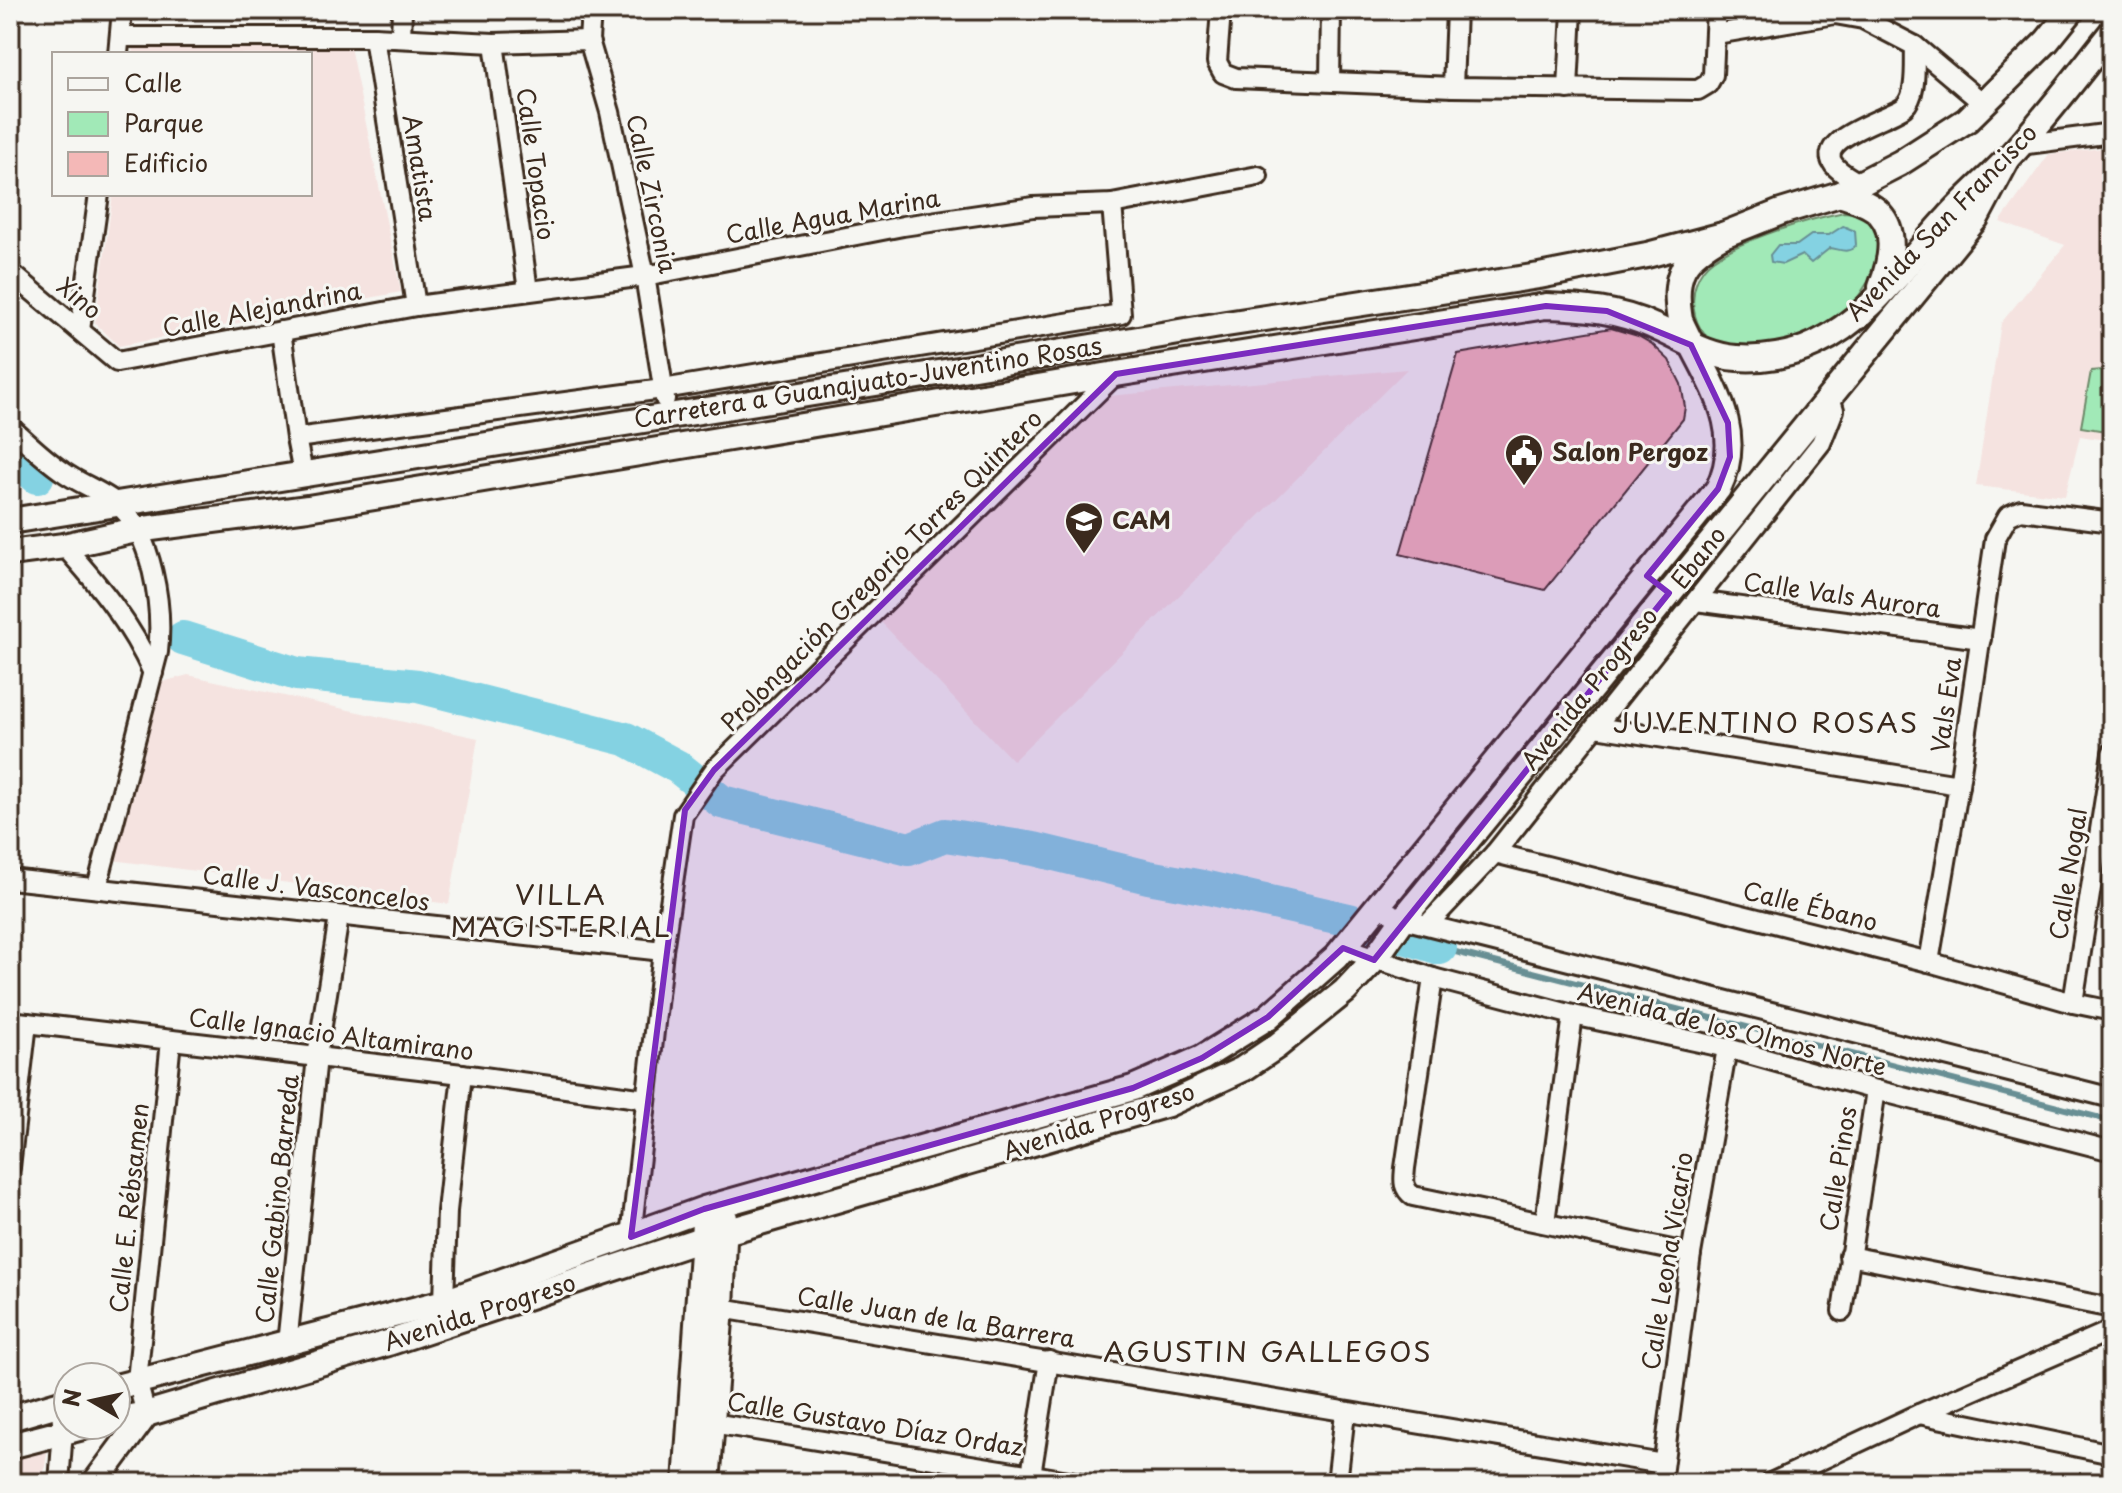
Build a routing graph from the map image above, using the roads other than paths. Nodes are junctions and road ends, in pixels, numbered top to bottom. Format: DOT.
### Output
graph roads {
  1 [pos="122,10"];
  2 [pos="402,10"];
  3 [pos="591,10"];
  4 [pos="1221,10"];
  5 [pos="1331,10"];
  6 [pos="1456,10"];
  7 [pos="1572,10"];
  8 [pos="1716,10"];
  9 [pos="2072,10"];
  10 [pos="2112,32"];
  11 [pos="1716,34"];
  12 [pos="374,37"];
  13 [pos="401,38"];
  14 [pos="589,40"];
  15 [pos="494,43"];
  16 [pos="119,46"];
  17 [pos="1915,46"];
  18 [pos="1330,81"];
  19 [pos="1453,87"];
  20 [pos="1568,89"];
  21 [pos="1984,104"];
  22 [pos="2112,133"];
  23 [pos="2014,151"];
  24 [pos="1258,176"];
  25 [pos="1850,189"];
  26 [pos="99,196"];
  27 [pos="1112,204"];
  28 [pos="1723,235"];
  29 [pos="10,272"];
  30 [pos="645,276"];
  31 [pos="528,291"];
  32 [pos="1876,298"];
  33 [pos="416,306"];
  34 [pos="80,330"];
  35 [pos="281,331"];
  36 [pos="1691,345"];
  37 [pos="117,362"];
  38 [pos="1116,374"];
  39 [pos="1847,377"];
  40 [pos="663,389"];
  41 [pos="1830,397"];
  42 [pos="669,416"];
  43 [pos="10,427"];
  44 [pos="296,438"];
  45 [pos="303,473"];
  46 [pos="117,503"];
  47 [pos="10,521"];
  48 [pos="2112,522"];
  49 [pos="136,530"];
  50 [pos="64,546"];
  51 [pos="10,553"];
  52 [pos="1647,576"];
  53 [pos="1669,593"];
  54 [pos="1696,601"];
  55 [pos="1981,639"];
  56 [pos="153,673"];
  57 [pos="1596,727"];
  58 [pos="2112,753"];
  59 [pos="1959,785"];
  60 [pos="1495,853"];
  61 [pos="10,879"];
  62 [pos="97,887"];
  63 [pos="1375,911"];
  64 [pos="339,917"];
  65 [pos="1401,922"];
  66 [pos="1428,924"];
  67 [pos="1346,946"];
  68 [pos="663,951"];
  69 [pos="1376,957"];
  70 [pos="1929,962"];
  71 [pos="1433,978"];
  72 [pos="2073,1003"];
  73 [pos="2112,1011"];
  74 [pos="1573,1015"];
  75 [pos="18,1022"];
  76 [pos="171,1040"];
  77 [pos="1727,1048"];
  78 [pos="317,1057"];
  79 [pos="462,1074"];
  80 [pos="1876,1090"];
  81 [pos="2112,1098"];
  82 [pos="646,1099"];
  83 [pos="2112,1151"];
  84 [pos="10,1167"];
  85 [pos="715,1206"];
  86 [pos="1545,1222"];
  87 [pos="715,1236"];
  88 [pos="631,1237"];
  89 [pos="1691,1254"];
  90 [pos="1849,1256"];
  91 [pos="444,1302"];
  92 [pos="721,1308"];
  93 [pos="2112,1308"];
  94 [pos="1842,1311"];
  95 [pos="2112,1330"];
  96 [pos="287,1344"];
  97 [pos="129,1361"];
  98 [pos="1049,1361"];
  99 [pos="132,1383"];
  100 [pos="132,1393"];
  101 [pos="52,1406"];
  102 [pos="1345,1413"];
  103 [pos="146,1414"];
  104 [pos="1919,1414"];
  105 [pos="132,1417"];
  106 [pos="10,1418"];
  107 [pos="712,1423"];
  108 [pos="52,1433"];
  109 [pos="62,1441"];
  110 [pos="10,1446"];
  111 [pos="2112,1454"];
  112 [pos="1662,1474"];
  113 [pos="1031,1475"];
  114 [pos="59,1483"];
  115 [pos="95,1483"];
  116 [pos="686,1483"];
  117 [pos="707,1483"];
  118 [pos="1081,1483"];
  119 [pos="1337,1483"];
  120 [pos="1771,1483"];
  1 -- 16 [label="street"];
  2 -- 13 [label="street"];
  3 -- 14 [label="street, Calle Zirconia"];
  4 -- 18 [label="street"];
  5 -- 18 [label="street"];
  6 -- 19 [label="street"];
  7 -- 20 [label="street"];
  8 -- 11 [label="street"];
  9 -- 21 [label="main road"];
  10 -- 23 [label="main road, Avenida San Francisco"];
  11 -- 17 [label="street"];
  11 -- 20 [label="street"];
  12 -- 13 [label="street"];
  12 -- 16 [label="street"];
  12 -- 33 [label="street, Amatista"];
  13 -- 15 [label="street"];
  14 -- 15 [label="street"];
  14 -- 30 [label="street, Calle Zirconia"];
  15 -- 31 [label="street, Calle Topacio"];
  17 -- 21 [label="street"];
  17 -- 25 [label="street"];
  18 -- 19 [label="street"];
  19 -- 20 [label="street"];
  21 -- 25 [label="main road"];
  22 -- 23 [label="street"];
  23 -- 32 [label="main road, Avenida San Francisco"];
  23 -- 39 [label="main road, Avenida Progreso"];
  24 -- 27 [label="street, Calle Agua Marina"];
  25 -- 28 [label="main road"];
  25 -- 32 [label="main road"];
  26 -- 34 [label="street"];
  27 -- 30 [label="street, Calle Agua Marina"];
  27 -- 40 [label="street"];
  28 -- 36 [label="main road"];
  28 -- 42 [label="main road, Carretera a Guanajuato-Juventino Rosas"];
  29 -- 34 [label="street, Xino"];
  30 -- 31 [label="street, Calle Agua Marina"];
  30 -- 40 [label="street, Calle Zirconia"];
  31 -- 33 [label="street, Calle Agua Marina"];
  32 -- 36 [label="main road, Avenida San Francisco"];
  32 -- 39 [label="main road"];
  33 -- 35 [label="street, Calle Alejandrina"];
  34 -- 37 [label="street, Xino"];
  35 -- 37 [label="street, Calle Alejandrina"];
  35 -- 44 [label="street"];
  36 -- 38 [label="main road, Carretera a Guanajuato-Juventino Rosas"];
  36 -- 52 [label="main road, Avenida Progreso"];
  38 -- 49 [label="main road, Carretera a Guanajuato-Juventino Rosas"];
  38 -- 68 [label="street, Prolongación Gregorio Torres Quintero"];
  39 -- 41 [label="main road, Avenida Progreso"];
  40 -- 42 [label="street, Calle Zirconia"];
  40 -- 44 [label="street"];
  41 -- 53 [label="main road, Avenida Progreso"];
  41 -- 54 [label="street, Ebano"];
  42 -- 45 [label="main road, Carretera a Guanajuato-Juventino Rosas"];
  43 -- 46 [label="street"];
  44 -- 45 [label="street"];
  45 -- 46 [label="main road, Carretera a Guanajuato-Juventino Rosas"];
  46 -- 47 [label="main road, Carretera a Guanajuato-Juventino Rosas"];
  46 -- 49 [label="street"];
  48 -- 55 [label="street, Vals Eva"];
  49 -- 50 [label="main road, Carretera a Guanajuato-Juventino Rosas"];
  49 -- 56 [label="street"];
  50 -- 51 [label="main road, Carretera a Guanajuato-Juventino Rosas"];
  50 -- 56 [label="street"];
  52 -- 53 [label="main road"];
  52 -- 63 [label="main road, Avenida Progreso"];
  53 -- 65 [label="main road, Avenida Progreso"];
  54 -- 55 [label="street, Calle Vals Aurora"];
  54 -- 57 [label="street, Ebano"];
  55 -- 59 [label="street, Vals Eva"];
  56 -- 62 [label="street"];
  57 -- 59 [label="street"];
  57 -- 60 [label="street, Ebano"];
  58 -- 72 [label="street, Calle Nogal"];
  59 -- 70 [label="street, Vals Eva"];
  60 -- 66 [label="street, Ebano"];
  60 -- 70 [label="street, Calle Ébano"];
  61 -- 62 [label="street, Calle J. Vasconcelos"];
  62 -- 64 [label="street, Calle J. Vasconcelos"];
  63 -- 65 [label="street, Avenida de los Olmos Norte"];
  63 -- 67 [label="main road, Avenida Progreso"];
  64 -- 68 [label="street, Calle J. Vasconcelos"];
  64 -- 78 [label="street, Calle Gabino Barreda"];
  65 -- 66 [label="street, Avenida de los Olmos Norte"];
  65 -- 69 [label="main road, Avenida Progreso"];
  66 -- 81 [label="street, Avenida de los Olmos Norte"];
  67 -- 69 [label="street, Avenida de los Olmos Norte"];
  67 -- 85 [label="main road, Avenida Progreso"];
  68 -- 82 [label="street"];
  69 -- 71 [label="street, Avenida de los Olmos Norte"];
  69 -- 87 [label="main road, Avenida Progreso"];
  70 -- 72 [label="street, Calle Ébano"];
  71 -- 74 [label="street, Avenida de los Olmos Norte"];
  71 -- 86 [label="street"];
  72 -- 73 [label="street, Calle Ébano"];
  74 -- 77 [label="street, Avenida de los Olmos Norte"];
  74 -- 86 [label="street"];
  75 -- 76 [label="street, Calle Ignacio Altamirano"];
  75 -- 84 [label="street"];
  76 -- 78 [label="street, Calle Ignacio Altamirano"];
  76 -- 97 [label="street, Calle E. Rébsamen"];
  77 -- 80 [label="street, Avenida de los Olmos Norte"];
  77 -- 89 [label="street, Calle Leona Vicario"];
  78 -- 79 [label="street, Calle Ignacio Altamirano"];
  78 -- 96 [label="street, Calle Gabino Barreda"];
  79 -- 82 [label="street, Calle Ignacio Altamirano"];
  79 -- 91 [label="street"];
  80 -- 83 [label="street, Avenida de los Olmos Norte"];
  80 -- 90 [label="street, Calle Pinos"];
  82 -- 88 [label="street"];
  85 -- 87 [label="main road"];
  85 -- 88 [label="main road, Avenida Progreso"];
  86 -- 89 [label="street"];
  87 -- 92 [label="main road"];
  87 -- 103 [label="main road, Avenida Progreso"];
  87 -- 116 [label="main road"];
  88 -- 91 [label="main road, Avenida Progreso"];
  89 -- 112 [label="street, Calle Leona Vicario"];
  90 -- 93 [label="street"];
  90 -- 94 [label="street, Calle Pinos"];
  91 -- 96 [label="main road, Avenida Progreso"];
  92 -- 98 [label="street, Calle Juan de la Barrera"];
  92 -- 107 [label="main road"];
  95 -- 104 [label="street"];
  96 -- 99 [label="main road, Avenida Progreso"];
  98 -- 102 [label="street, Calle Juan de la Barrera"];
  98 -- 113 [label="street, Calle Gustavo Díaz Ordaz"];
  100 -- 103 [label="street"];
  101 -- 106 [label="main road"];
  102 -- 112 [label="street, Calle Juan de la Barrera"];
  102 -- 119 [label="street"];
  103 -- 105 [label="main road, Avenida Progreso"];
  103 -- 115 [label="main road"];
  104 -- 111 [label="street"];
  104 -- 120 [label="street"];
  107 -- 113 [label="street, Calle Gustavo Díaz Ordaz"];
  107 -- 117 [label="main road"];
  108 -- 110 [label="main road"];
  109 -- 114 [label="street"];
  113 -- 118 [label="street, Calle Gustavo Díaz Ordaz"];
}
